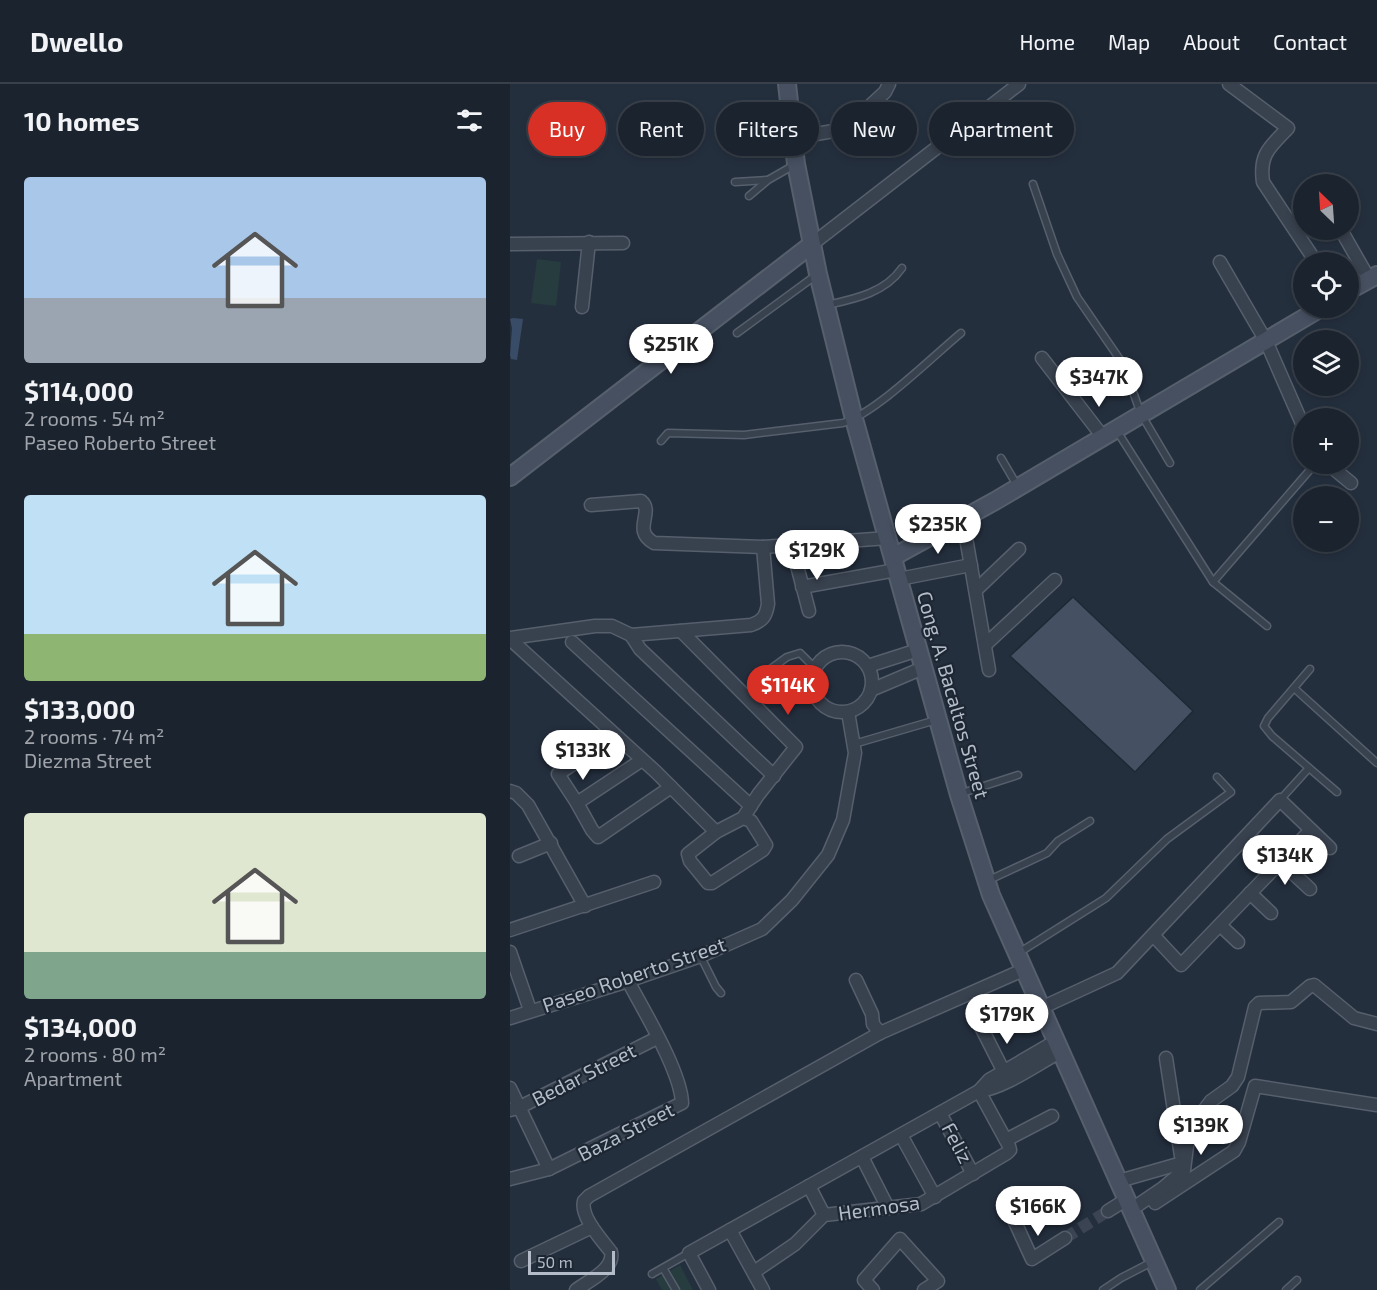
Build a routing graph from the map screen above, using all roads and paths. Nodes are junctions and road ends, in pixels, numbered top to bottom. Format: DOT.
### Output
graph roads {
  1 [pos="787,84"];
  2 [pos="889,84"];
  3 [pos="1019,84"];
  4 [pos="1228,84"];
  5 [pos="789,102"];
  6 [pos="819,134"];
  7 [pos="795,156"];
  8 [pos="796,164"];
  9 [pos="768,180"];
  10 [pos="735,182"];
  11 [pos="1034,184"];
  12 [pos="749,196"];
  13 [pos="1348,240"];
  14 [pos="589,242"];
  15 [pos="623,243"];
  16 [pos="510,244"];
  17 [pos="811,245"];
  18 [pos="1309,252"];
  19 [pos="1220,262"];
  20 [pos="902,268"];
  21 [pos="818,274"];
  22 [pos="1373,277"];
  23 [pos="1359,285"];
  24 [pos="826,305"];
  25 [pos="582,307"];
  26 [pos="1304,318"];
  27 [pos="737,333"];
  28 [pos="961,333"];
  29 [pos="1266,341"];
  30 [pos="1042,358"];
  31 [pos="1295,408"];
  32 [pos="1141,414"];
  33 [pos="854,419"];
  34 [pos="1109,433"];
  35 [pos="661,441"];
  36 [pos="1001,458"];
  37 [pos="1170,463"];
  38 [pos="1307,474"];
  39 [pos="1340,474"];
  40 [pos="510,477"];
  41 [pos="1351,483"];
  42 [pos="1018,487"];
  43 [pos="591,505"];
  44 [pos="965,532"];
  45 [pos="888,538"];
  46 [pos="763,547"];
  47 [pos="1019,549"];
  48 [pos="795,558"];
  49 [pos="971,565"];
  50 [pos="896,569"];
  51 [pos="1055,580"];
  52 [pos="1213,582"];
  53 [pos="802,587"];
  54 [pos="976,590"];
  55 [pos="808,611"];
  56 [pos="1267,626"];
  57 [pos="681,631"];
  58 [pos="631,635"];
  59 [pos="510,639"];
  60 [pos="572,642"];
  61 [pos="985,645"];
  62 [pos="918,650"];
  63 [pos="868,666"];
  64 [pos="815,668"];
  65 [pos="923,668"];
  66 [pos="989,669"];
  67 [pos="1310,669"];
  68 [pos="765,673"];
  69 [pos="1294,688"];
  70 [pos="871,690"];
  71 [pos="848,712"];
  72 [pos="937,720"];
  73 [pos="615,735"];
  74 [pos="854,744"];
  75 [pos="642,760"];
  76 [pos="1377,763"];
  77 [pos="1309,768"];
  78 [pos="1018,775"];
  79 [pos="774,776"];
  80 [pos="1217,777"];
  81 [pos="671,787"];
  82 [pos="510,791"];
  83 [pos="1337,792"];
  84 [pos="959,795"];
  85 [pos="1280,800"];
  86 [pos="577,803"];
  87 [pos="751,806"];
  88 [pos="743,818"];
  89 [pos="1090,821"];
  90 [pos="1311,830"];
  91 [pos="716,832"];
  92 [pos="551,843"];
  93 [pos="1330,848"];
  94 [pos="519,856"];
  95 [pos="1281,862"];
  96 [pos="654,882"];
  97 [pos="987,882"];
  98 [pos="1310,889"];
  99 [pos="1250,893"];
  100 [pos="585,906"];
  101 [pos="1271,913"];
  102 [pos="1220,925"];
  103 [pos="510,930"];
  104 [pos="1153,935"];
  105 [pos="1238,942"];
  106 [pos="510,952"];
  107 [pos="701,956"];
  108 [pos="1020,962"];
  109 [pos="856,980"];
  110 [pos="628,981"];
  111 [pos="721,993"];
  112 [pos="1041,1008"];
  113 [pos="530,1010"];
  114 [pos="1012,1014"];
  115 [pos="510,1017"];
  116 [pos="1377,1024"];
  117 [pos="880,1033"];
  118 [pos="657,1038"];
  119 [pos="1058,1046"];
  120 [pos="1166,1058"];
  121 [pos="1006,1076"];
  122 [pos="510,1088"];
  123 [pos="979,1091"];
  124 [pos="1377,1105"];
  125 [pos="514,1109"];
  126 [pos="940,1113"];
  127 [pos="1052,1116"];
  128 [pos="901,1134"];
  129 [pos="1008,1145"];
  130 [pos="862,1157"];
  131 [pos="1183,1166"];
  132 [pos="549,1169"];
  133 [pos="973,1174"];
  134 [pos="510,1179"];
  135 [pos="1119,1181"];
  136 [pos="809,1186"];
  137 [pos="935,1197"];
  138 [pos="888,1208"];
  139 [pos="1131,1208"];
  140 [pos="1108,1211"];
  141 [pos="824,1215"];
  142 [pos="1015,1222"];
  143 [pos="1279,1222"];
  144 [pos="592,1227"];
  145 [pos="730,1230"];
  146 [pos="1065,1238"];
  147 [pos="689,1253"];
  148 [pos="521,1261"];
  149 [pos="1154,1261"];
  150 [pos="663,1268"];
  151 [pos="754,1272"];
  152 [pos="652,1274"];
  153 [pos="1297,1280"];
  154 [pos="576,1290"];
  155 [pos="676,1290"];
  156 [pos="710,1290"];
  157 [pos="763,1290"];
  158 [pos="873,1290"];
  159 [pos="924,1290"];
  160 [pos="1103,1290"];
  161 [pos="1167,1290"];
  162 [pos="1200,1290"];
  163 [pos="1286,1290"];
  1 -- 5 [label="street, Cong. A. Bacaltos Street"];
  2 -- 6 [label="street"];
  3 -- 17 [label="street"];
  4 -- 18 [label="street"];
  7 -- 8 [label="street, Cong. A. Bacaltos Street"];
  8 -- 9 [label="lane"];
  8 -- 17 [label="street, Cong. A. Bacaltos Street"];
  9 -- 10 [label="lane"];
  9 -- 12 [label="lane"];
  11 -- 32 [label="lane"];
  13 -- 22 [label="street"];
  14 -- 15 [label="street"];
  14 -- 16 [label="street"];
  14 -- 25 [label="street"];
  17 -- 21 [label="street, Cong. A. Bacaltos Street"];
  17 -- 40 [label="street"];
  19 -- 29 [label="street"];
  20 -- 24 [label="lane"];
  21 -- 24 [label="street, Cong. A. Bacaltos Street"];
  21 -- 27 [label="lane"];
  22 -- 23 [label="street"];
  24 -- 33 [label="street, Cong. A. Bacaltos Street"];
  26 -- 29 [label="street"];
  28 -- 33 [label="lane"];
  29 -- 31 [label="street"];
  29 -- 32 [label="street"];
  30 -- 34 [label="street"];
  32 -- 34 [label="street"];
  32 -- 37 [label="lane"];
  33 -- 35 [label="lane"];
  33 -- 45 [label="street, Cong. A. Bacaltos Street"];
  34 -- 42 [label="street"];
  34 -- 52 [label="lane"];
  36 -- 42 [label="lane"];
  38 -- 52 [label="lane"];
  39 -- 41 [label="street"];
  42 -- 50 [label="street"];
  43 -- 46 [label="street"];
  44 -- 49 [label="street"];
  45 -- 46 [label="street"];
  45 -- 50 [label="street, Cong. A. Bacaltos Street"];
  46 -- 57 [label="street"];
  47 -- 54 [label="street"];
  48 -- 53 [label="street"];
  49 -- 50 [label="street"];
  49 -- 54 [label="street"];
  50 -- 53 [label="street"];
  50 -- 62 [label="street, Cong. A. Bacaltos Street"];
  51 -- 61 [label="street"];
  52 -- 56 [label="lane"];
  53 -- 55 [label="street"];
  54 -- 61 [label="street"];
  57 -- 58 [label="street"];
  57 -- 79 [label="street"];
  58 -- 59 [label="street"];
  58 -- 79 [label="street"];
  59 -- 73 [label="street"];
  60 -- 87 [label="street"];
  61 -- 66 [label="street"];
  62 -- 63 [label="street"];
  62 -- 65 [label="street, Cong. A. Bacaltos Street"];
  63 -- 64 [label="street"];
  63 -- 70 [label="street"];
  64 -- 68 [label="lane"];
  64 -- 71 [label="street"];
  65 -- 70 [label="street"];
  65 -- 72 [label="street, Cong. A. Bacaltos Street"];
  67 -- 69 [label="lane"];
  69 -- 76 [label="lane"];
  69 -- 77 [label="lane"];
  70 -- 71 [label="street"];
  71 -- 74 [label="street, Paseo Roberto Street"];
  72 -- 74 [label="lane"];
  72 -- 84 [label="street, Cong. A. Bacaltos Street"];
  73 -- 75 [label="street"];
  73 -- 86 [label="street"];
  74 -- 107 [label="street, Paseo Roberto Street"];
  75 -- 81 [label="street"];
  75 -- 86 [label="street"];
  77 -- 83 [label="lane"];
  77 -- 85 [label="lane"];
  78 -- 84 [label="lane"];
  79 -- 87 [label="street"];
  80 -- 108 [label="lane"];
  81 -- 86 [label="street"];
  81 -- 91 [label="street"];
  82 -- 92 [label="street"];
  84 -- 97 [label="street, Cong. A. Bacaltos Street"];
  85 -- 90 [label="street"];
  85 -- 104 [label="street"];
  87 -- 88 [label="street"];
  88 -- 91 [label="street"];
  88 -- 91 [label="street"];
  89 -- 97 [label="lane"];
  90 -- 93 [label="street"];
  90 -- 95 [label="street"];
  92 -- 94 [label="street"];
  92 -- 100 [label="street"];
  95 -- 98 [label="street"];
  95 -- 99 [label="street"];
  96 -- 100 [label="street"];
  97 -- 108 [label="street, Cong. A. Bacaltos Street"];
  99 -- 101 [label="street"];
  99 -- 102 [label="street"];
  100 -- 103 [label="street"];
  102 -- 104 [label="street"];
  102 -- 105 [label="street"];
  104 -- 112 [label="street"];
  106 -- 113 [label="street"];
  107 -- 110 [label="street, Paseo Roberto Street"];
  107 -- 111 [label="lane"];
  108 -- 112 [label="street, Cong. A. Bacaltos Street"];
  108 -- 117 [label="street"];
  109 -- 117 [label="street"];
  110 -- 113 [label="street, Paseo Roberto Street"];
  110 -- 118 [label="street, Baza Street"];
  112 -- 119 [label="street, Cong. A. Bacaltos Street"];
  113 -- 115 [label="street, Paseo Roberto Street"];
  114 -- 121 [label="street"];
  116 -- 131 [label="street"];
  117 -- 144 [label="street"];
  118 -- 125 [label="street, Bedar Street"];
  118 -- 132 [label="street, Baza Street"];
  119 -- 121 [label="street"];
  119 -- 135 [label="street, Cong. A. Bacaltos Street"];
  120 -- 131 [label="street"];
  121 -- 123 [label="street"];
  122 -- 125 [label="street"];
  123 -- 126 [label="street"];
  123 -- 129 [label="street"];
  124 -- 139 [label="street"];
  125 -- 132 [label="street"];
  126 -- 128 [label="street"];
  126 -- 133 [label="street, Feliz"];
  127 -- 129 [label="street, Hermosa"];
  128 -- 130 [label="street"];
  128 -- 137 [label="street"];
  129 -- 133 [label="street, Hermosa"];
  130 -- 136 [label="street"];
  130 -- 138 [label="street"];
  131 -- 135 [label="street"];
  131 -- 139 [label="street"];
  132 -- 134 [label="street, Baza Street"];
  133 -- 137 [label="street, Hermosa"];
  135 -- 139 [label="street, Cong. A. Bacaltos Street"];
  136 -- 141 [label="street"];
  136 -- 145 [label="street"];
  137 -- 138 [label="street, Hermosa"];
  138 -- 141 [label="street, Hermosa"];
  139 -- 140 [label="street"];
  139 -- 149 [label="street, Cong. A. Bacaltos Street"];
  141 -- 151 [label="street, Hermosa"];
  142 -- 146 [label="street"];
  143 -- 162 [label="lane"];
  144 -- 148 [label="street"];
  144 -- 154 [label="street"];
  145 -- 147 [label="street"];
  145 -- 151 [label="street"];
  147 -- 150 [label="lane"];
  147 -- 156 [label="street"];
  149 -- 160 [label="lane"];
  149 -- 161 [label="street, Cong. A. Bacaltos Street"];
  150 -- 152 [label="lane"];
  150 -- 155 [label="lane"];
  151 -- 157 [label="street"];
  153 -- 163 [label="lane"];
  158 -- 159 [label="street"];
}
